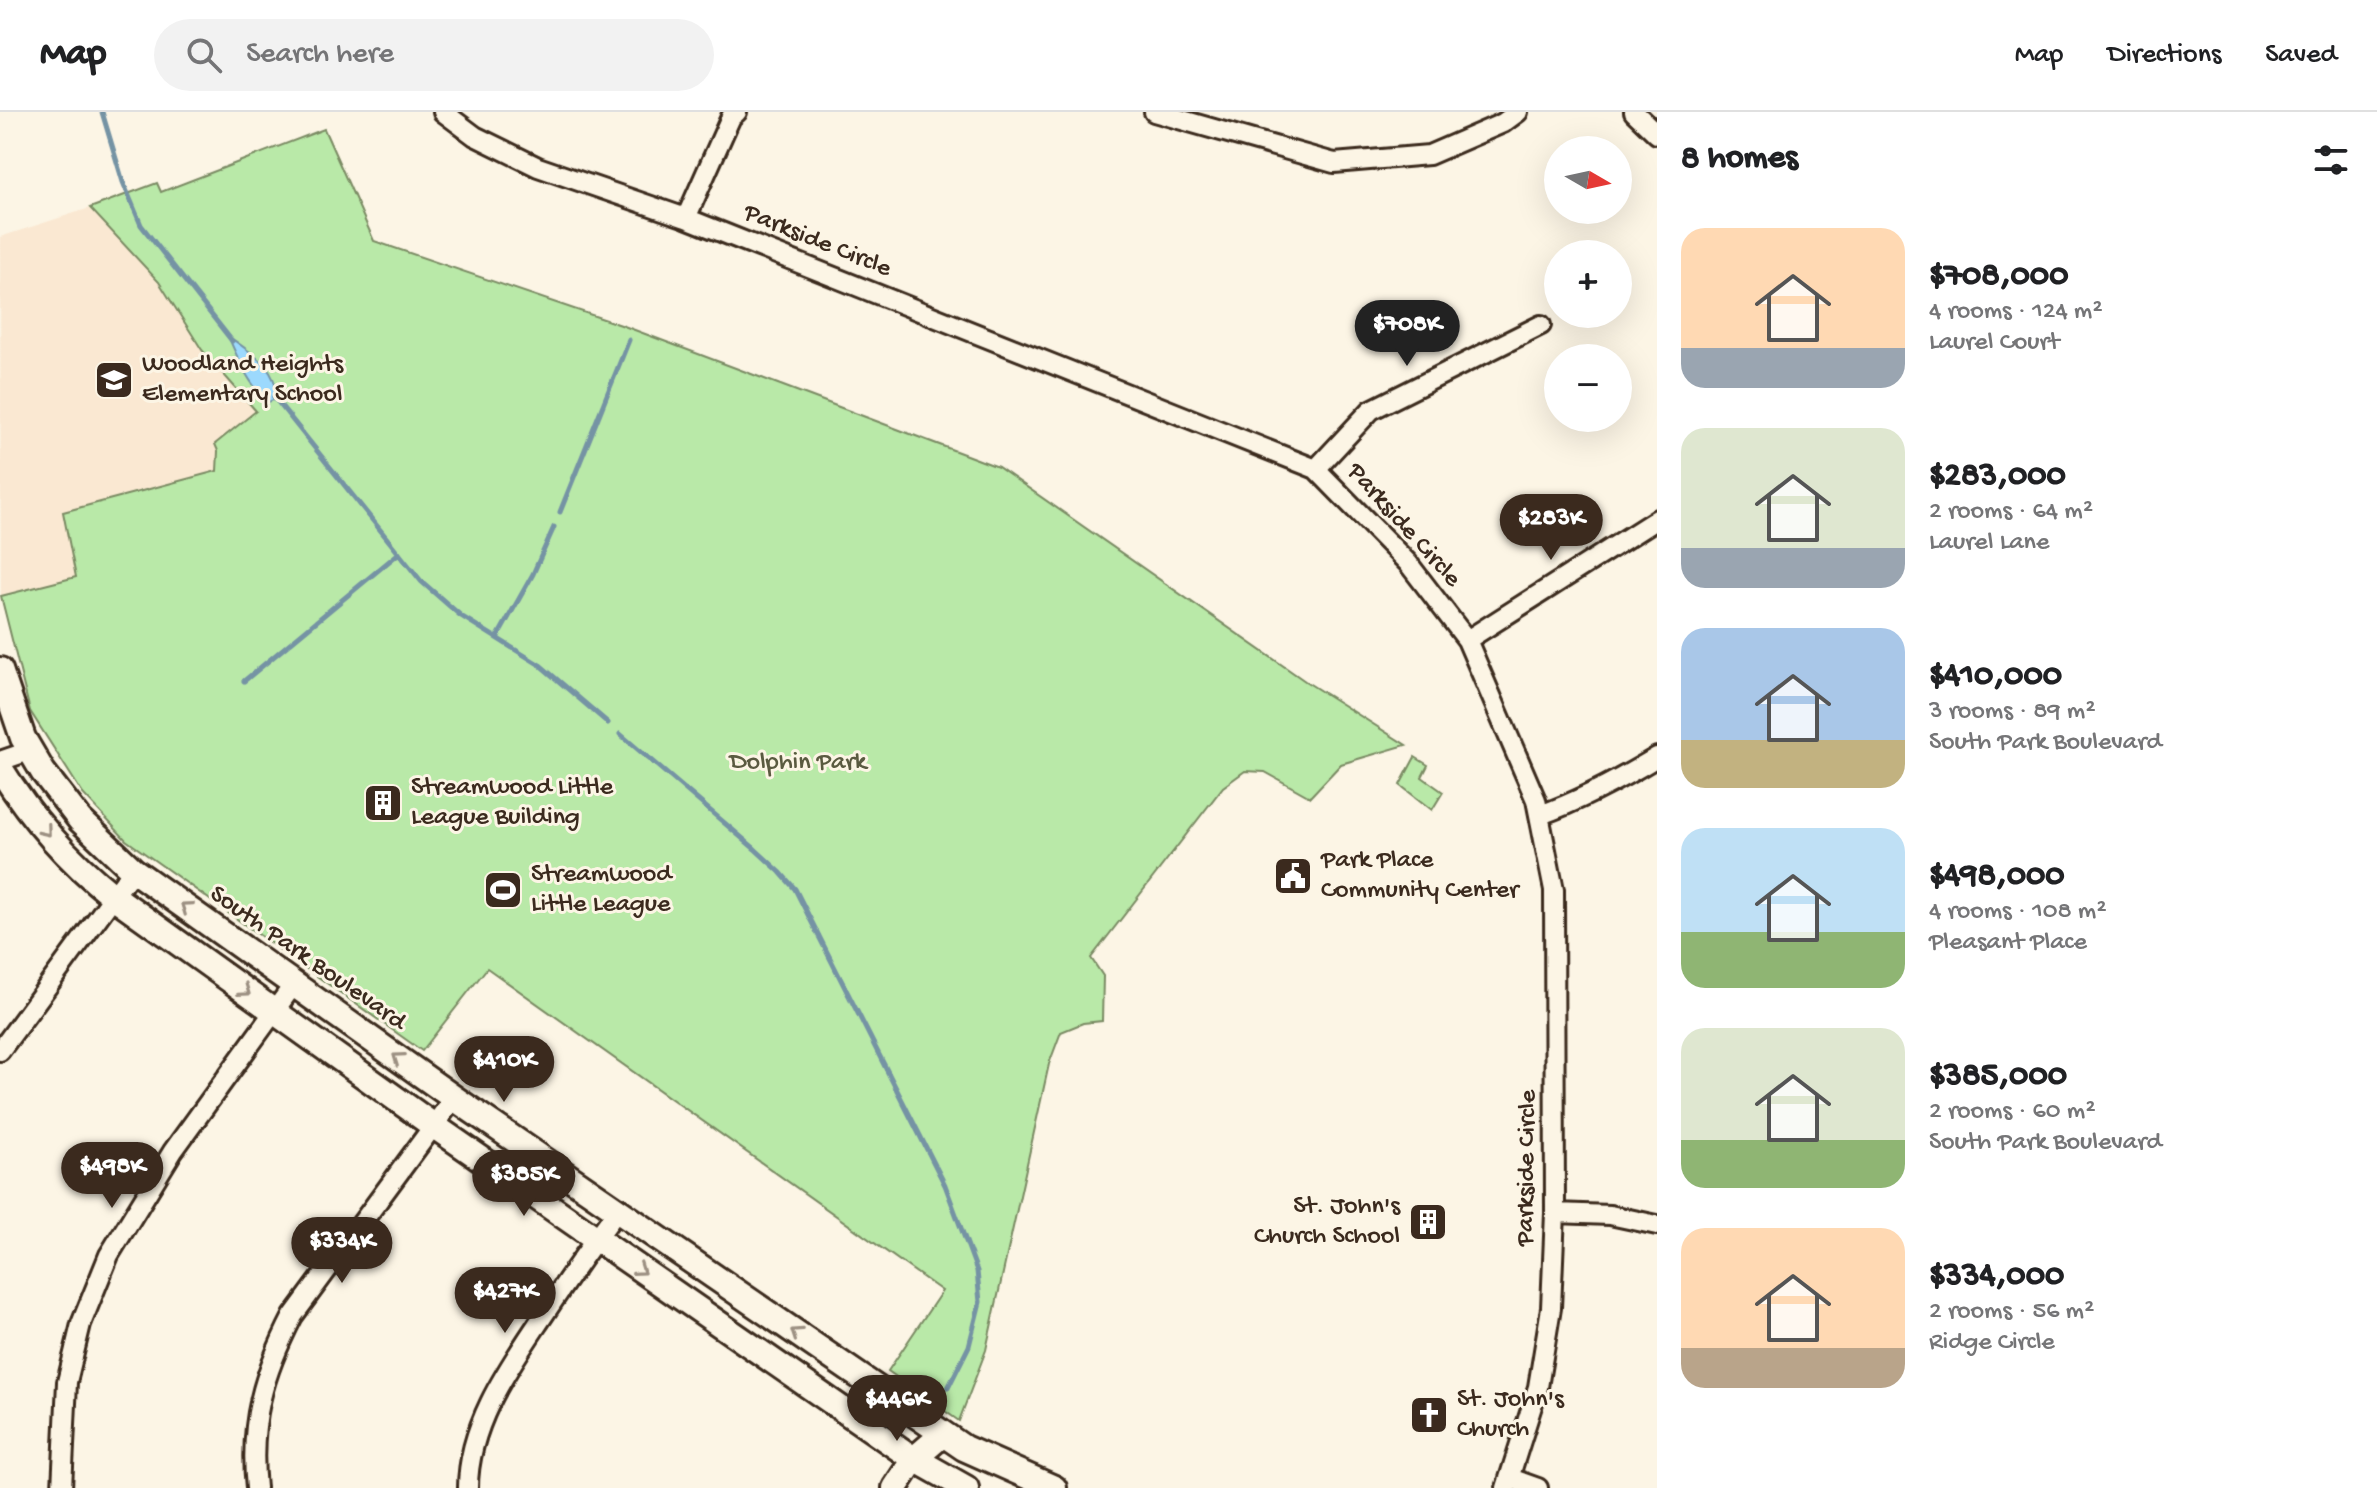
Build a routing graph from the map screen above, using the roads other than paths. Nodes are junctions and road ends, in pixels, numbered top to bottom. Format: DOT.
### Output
graph roads {
  1 [pos="443,112"];
  2 [pos="737,112"];
  3 [pos="1154,112"];
  4 [pos="1518,112"];
  5 [pos="1634,112"];
  6 [pos="1657,134"];
  7 [pos="686,218"];
  8 [pos="1541,325"];
  9 [pos="1316,469"];
  10 [pos="1657,519"];
  11 [pos="1467,640"];
  12 [pos="0,670"];
  13 [pos="29,751"];
  14 [pos="1657,757"];
  15 [pos="0,761"];
  16 [pos="0,768"];
  17 [pos="1540,815"];
  18 [pos="133,870"];
  19 [pos="113,896"];
  20 [pos="294,984"];
  21 [pos="274,1012"];
  22 [pos="0,1051"];
  23 [pos="454,1098"];
  24 [pos="434,1126"];
  25 [pos="617,1211"];
  26 [pos="1555,1213"];
  27 [pos="1657,1225"];
  28 [pos="596,1239"];
  29 [pos="943,1434"];
  30 [pos="964,1448"];
  31 [pos="914,1459"];
  32 [pos="1508,1483"];
  33 [pos="949,1485"];
  34 [pos="62,1488"];
  35 [pos="256,1488"];
  36 [pos="468,1488"];
  37 [pos="895,1488"];
  38 [pos="1054,1488"];
  39 [pos="1538,1488"];
  1 -- 7 [label="street, Parkside Circle"];
  2 -- 7 [label="street"];
  3 -- 4 [label="street"];
  5 -- 6 [label="street"];
  7 -- 9 [label="street, Parkside Circle"];
  8 -- 9 [label="street"];
  9 -- 11 [label="street, Parkside Circle"];
  10 -- 11 [label="street"];
  11 -- 17 [label="street, Parkside Circle"];
  12 -- 13 [label="street, South Park Boulevard"];
  13 -- 15 [label="street"];
  13 -- 18 [label="street, South Park Boulevard"];
  14 -- 17 [label="street"];
  16 -- 19 [label="street, one-way"];
  17 -- 26 [label="street, Parkside Circle"];
  18 -- 19 [label="street"];
  20 -- 18 [label="street, South Park Boulevard, one-way"];
  19 -- 21 [label="street, one-way"];
  19 -- 22 [label="street"];
  20 -- 21 [label="street"];
  23 -- 20 [label="street, South Park Boulevard, one-way"];
  21 -- 24 [label="street"];
  21 -- 34 [label="street"];
  23 -- 24 [label="street"];
  23 -- 25 [label="street, South Park Boulevard"];
  24 -- 28 [label="street"];
  24 -- 35 [label="street"];
  25 -- 28 [label="street"];
  29 -- 25 [label="street, South Park Boulevard, one-way"];
  26 -- 27 [label="street"];
  26 -- 32 [label="street, Parkside Circle"];
  28 -- 31 [label="street, one-way"];
  28 -- 36 [label="street"];
  29 -- 30 [label="street, South Park Boulevard"];
  29 -- 31 [label="street"];
  30 -- 33 [label="street"];
  30 -- 38 [label="street, South Park Boulevard"];
  31 -- 33 [label="street"];
  31 -- 37 [label="street"];
  32 -- 39 [label="street"];
}
